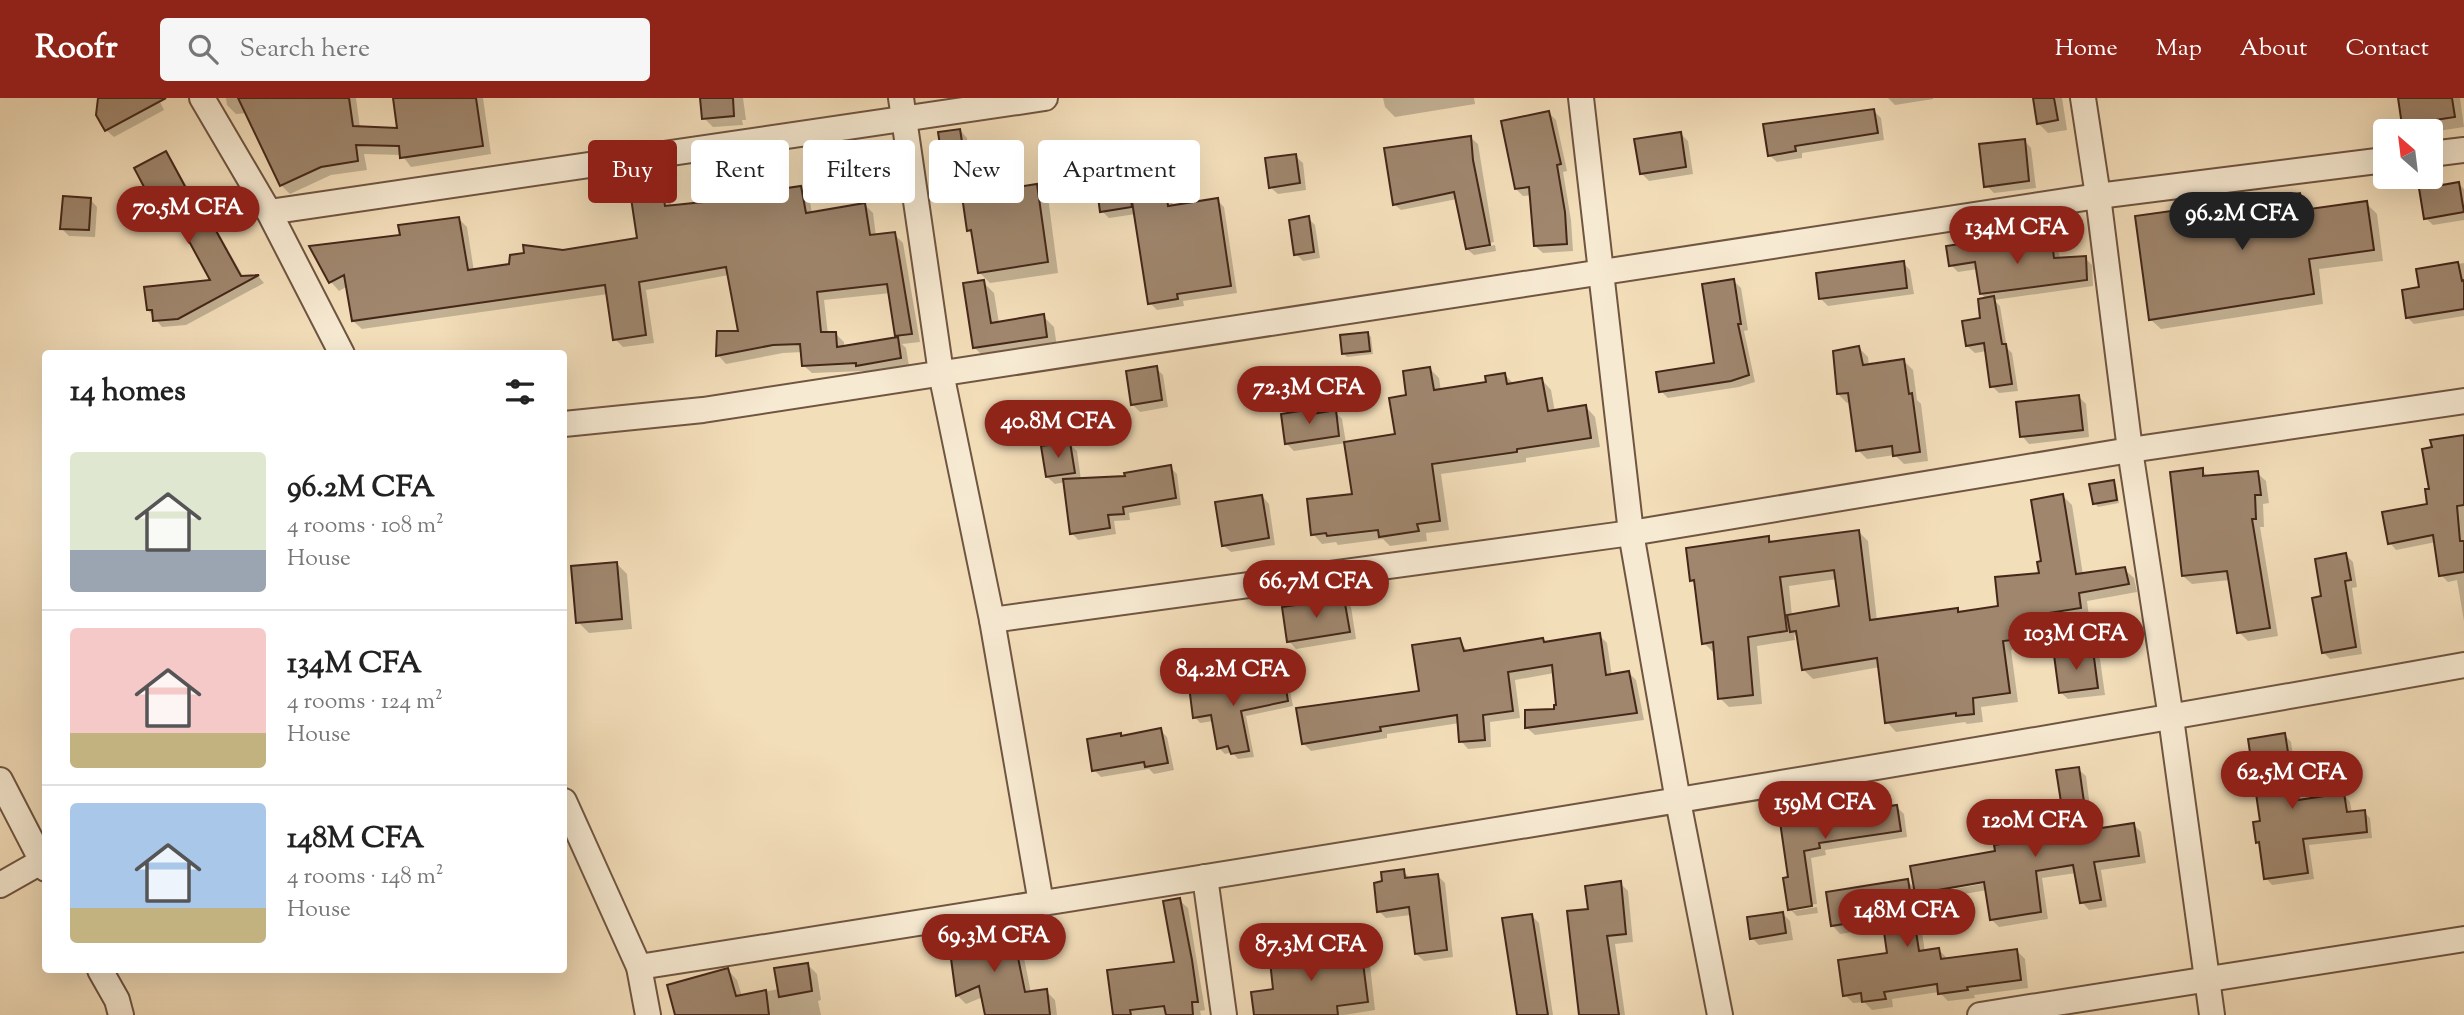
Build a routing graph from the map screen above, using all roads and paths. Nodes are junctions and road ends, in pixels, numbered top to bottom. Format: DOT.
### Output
graph roads {
  1 [pos="202,98"];
  2 [pos="1045,98"];
  3 [pos="1581,98"];
  4 [pos="2083,98"];
  5 [pos="903,108"];
  6 [pos="2464,150"];
  7 [pos="2443,153"];
  8 [pos="2373,162"];
  9 [pos="2098,196"];
  10 [pos="269,212"];
  11 [pos="1602,272"];
  12 [pos="340,350"];
  13 [pos="941,373"];
  14 [pos="2464,401"];
  15 [pos="567,424"];
  16 [pos="2130,450"];
  17 [pos="1631,533"];
  18 [pos="992,620"];
  19 [pos="2464,665"];
  20 [pos="2171,718"];
  21 [pos="0,780"];
  22 [pos="1678,801"];
  23 [pos="567,808"];
  24 [pos="42,859"];
  25 [pos="42,864"];
  26 [pos="1205,877"];
  27 [pos="0,885"];
  28 [pos="1041,903"];
  29 [pos="2464,939"];
  30 [pos="639,967"];
  31 [pos="102,973"];
  32 [pos="2206,978"];
  33 [pos="121,1015"];
  34 [pos="648,1015"];
  35 [pos="1224,1015"];
  36 [pos="1720,1015"];
  37 [pos="1980,1015"];
  38 [pos="2212,1015"];
  1 -- 10 [label="street"];
  2 -- 5 [label="street"];
  3 -- 11 [label="street"];
  4 -- 9 [label="street"];
  5 -- 10 [label="street"];
  5 -- 13 [label="street"];
  6 -- 7 [label="street"];
  8 -- 9 [label="street"];
  9 -- 11 [label="street"];
  9 -- 16 [label="street"];
  10 -- 12 [label="street"];
  11 -- 13 [label="street"];
  11 -- 17 [label="street"];
  13 -- 15 [label="street"];
  13 -- 18 [label="street"];
  14 -- 16 [label="street"];
  16 -- 17 [label="street"];
  16 -- 20 [label="street"];
  17 -- 18 [label="street"];
  17 -- 22 [label="street"];
  18 -- 28 [label="street"];
  19 -- 20 [label="street"];
  20 -- 22 [label="street"];
  20 -- 32 [label="street"];
  21 -- 24 [label="street"];
  22 -- 26 [label="street"];
  22 -- 36 [label="street"];
  23 -- 30 [label="street"];
  25 -- 27 [label="street"];
  26 -- 28 [label="street"];
  26 -- 35 [label="street"];
  28 -- 30 [label="street"];
  29 -- 32 [label="street"];
  30 -- 34 [label="street"];
  31 -- 33 [label="street"];
  32 -- 37 [label="street"];
  32 -- 38 [label="street"];
}
